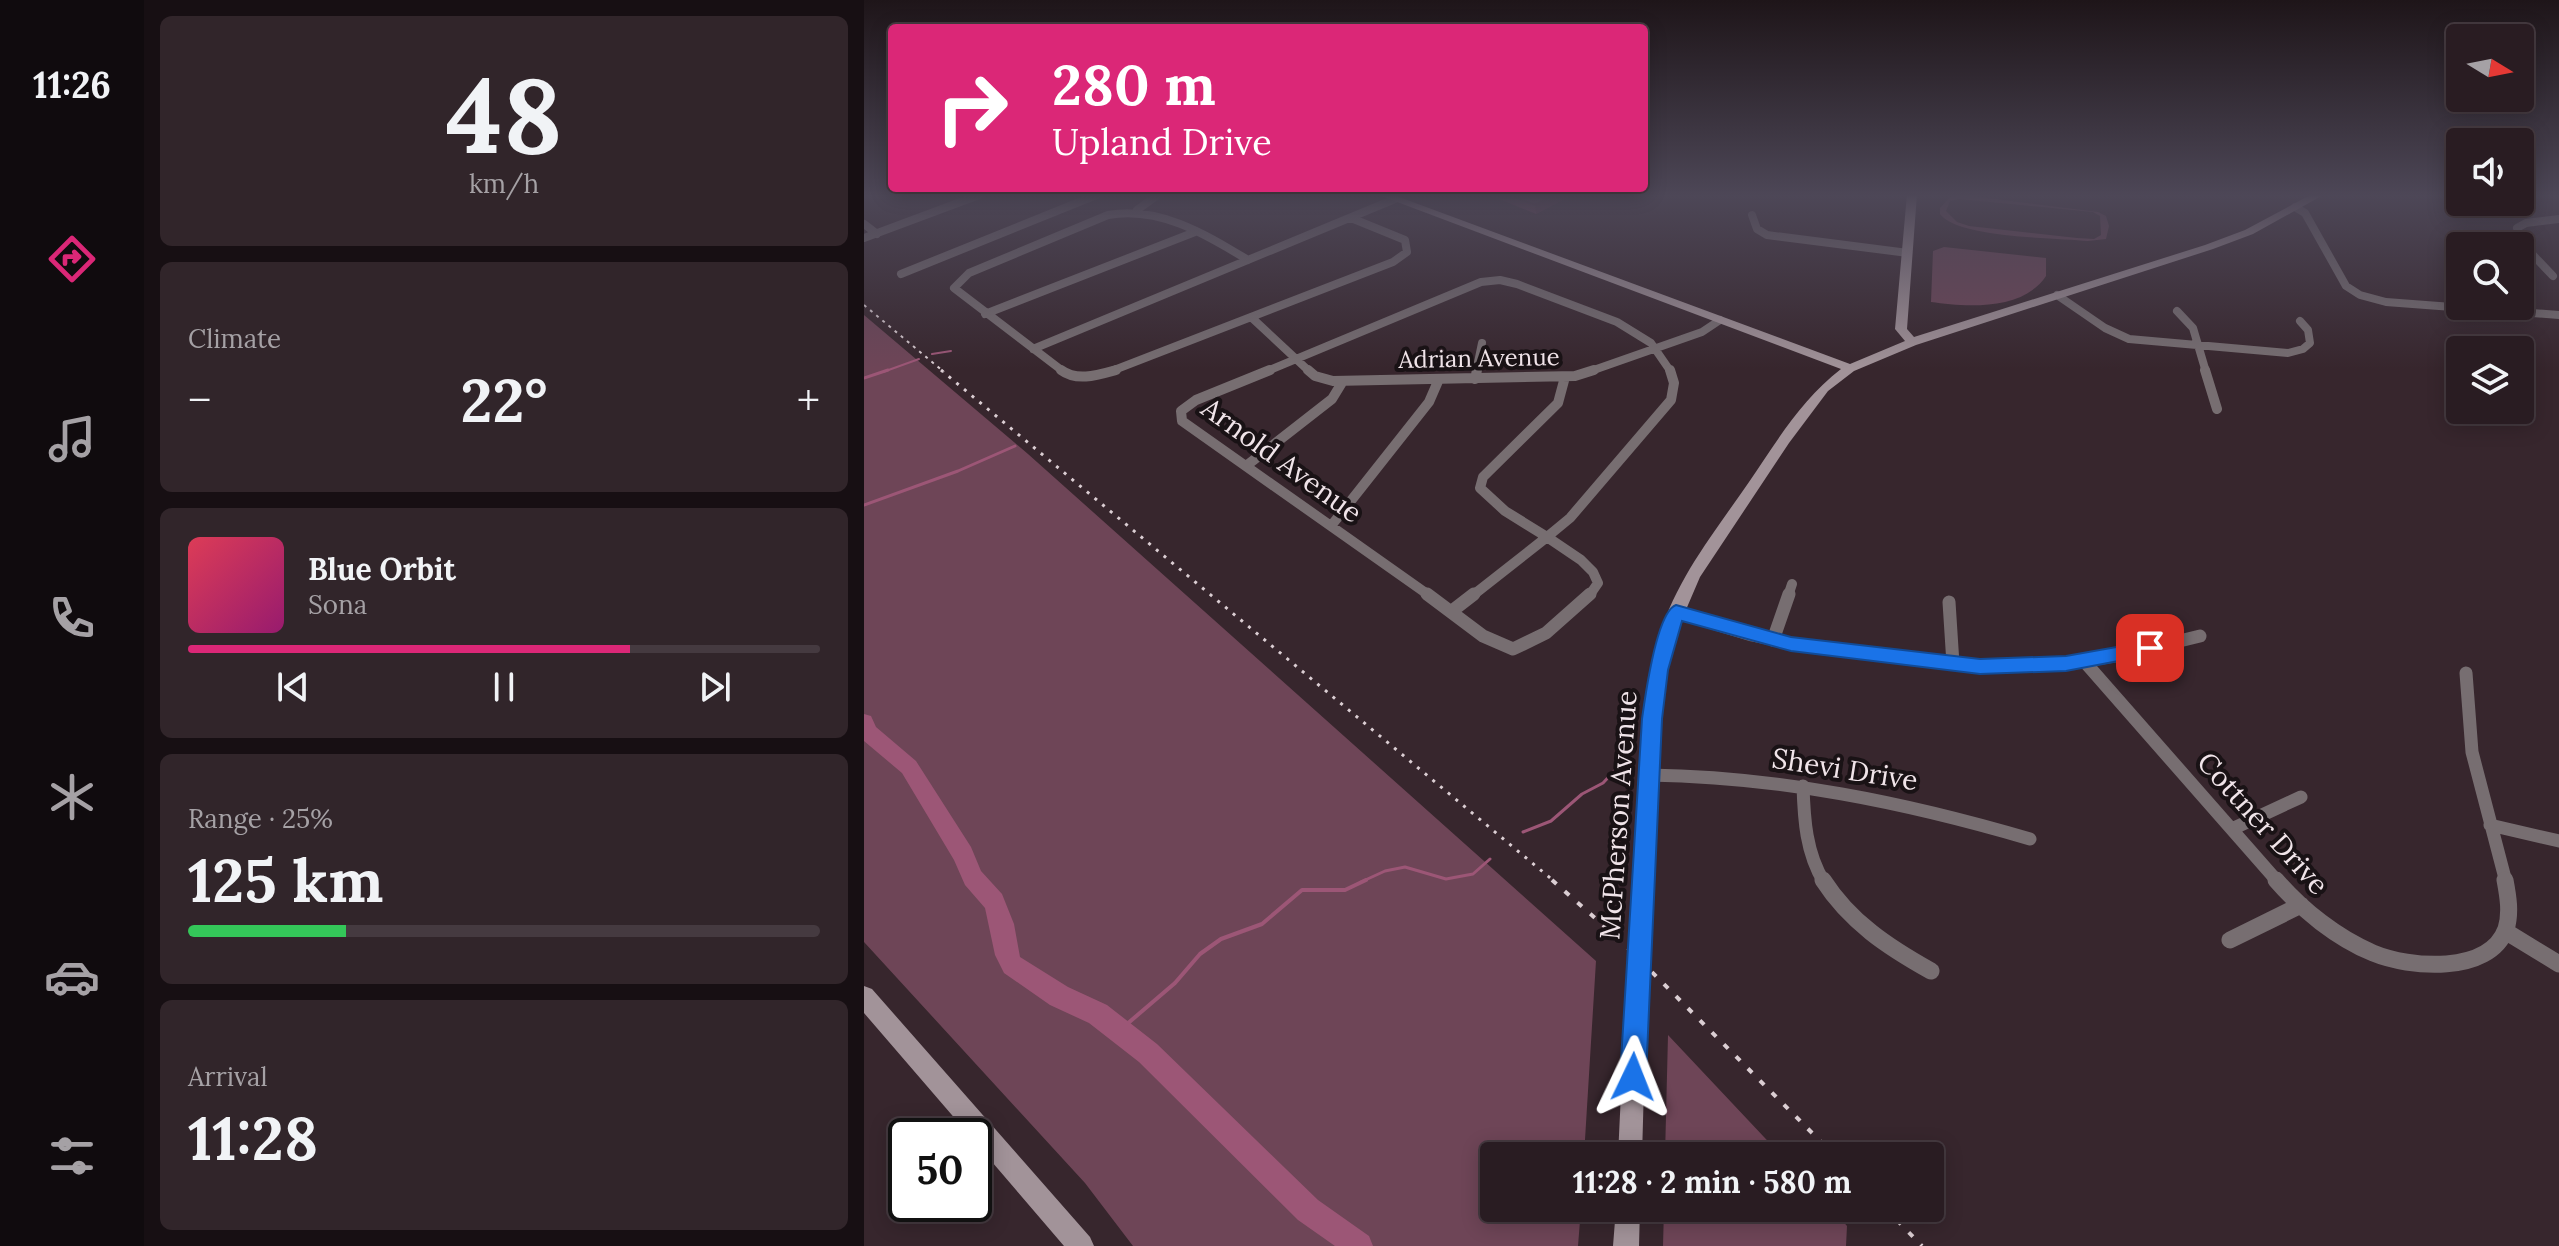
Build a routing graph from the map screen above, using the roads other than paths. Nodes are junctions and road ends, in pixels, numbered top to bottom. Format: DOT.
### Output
graph roads {
  1 [pos="955,252"];
  2 [pos="1020,252"];
  3 [pos="1143,252"];
  4 [pos="1233,252"];
  5 [pos="1267,252"];
  6 [pos="1407,252"];
  7 [pos="1542,252"];
  8 [pos="1901,252"];
  9 [pos="2192,252"];
  10 [pos="2327,252"];
  11 [pos="2532,252"];
  12 [pos="1908,253"];
  13 [pos="1248,260"];
  14 [pos="901,274"];
  15 [pos="2553,276"];
  16 [pos="2057,295"];
  17 [pos="2177,311"];
  18 [pos="985,314"];
  19 [pos="2559,315"];
  20 [pos="1251,317"];
  21 [pos="1720,320"];
  22 [pos="2300,321"];
  23 [pos="1912,342"];
  24 [pos="1482,343"];
  25 [pos="2198,347"];
  26 [pos="1033,349"];
  27 [pos="1655,349"];
  28 [pos="1294,358"];
  29 [pos="1850,368"];
  30 [pos="1565,377"];
  31 [pos="1439,379"];
  32 [pos="1475,379"];
  33 [pos="1343,381"];
  34 [pos="2217,409"];
  35 [pos="1246,466"];
  36 [pos="1331,526"];
  37 [pos="1546,537"];
  38 [pos="1792,584"];
  39 [pos="1949,602"];
  40 [pos="1452,611"];
  41 [pos="1676,612"];
  42 [pos="2200,636"];
  43 [pos="1773,640"];
  44 [pos="2084,661"];
  45 [pos="1953,664"];
  46 [pos="2466,673"];
  47 [pos="1649,775"];
  48 [pos="1803,786"];
  49 [pos="2301,797"];
  50 [pos="2490,825"];
  51 [pos="2232,829"];
  52 [pos="2030,839"];
  53 [pos="2559,841"];
  54 [pos="2301,905"];
  55 [pos="2505,931"];
  56 [pos="2230,940"];
  57 [pos="2559,964"];
  58 [pos="1931,971"];
  59 [pos="864,997"];
  60 [pos="1631,1142"];
  61 [pos="1627,1222"];
  62 [pos="1081,1246"];
  63 [pos="1626,1246"];
  1 -- 14 [label="street"];
  2 -- 18 [label="street"];
  3 -- 18 [label="street"];
  4 -- 13 [label="street"];
  5 -- 13 [label="street"];
  6 -- 20 [label="street"];
  7 -- 21 [label="main road"];
  8 -- 12 [label="street"];
  9 -- 16 [label="main road, McPherson Avenue"];
  10 -- 19 [label="street"];
  11 -- 15 [label="street"];
  12 -- 23 [label="main road"];
  13 -- 26 [label="street"];
  16 -- 23 [label="main road, McPherson Avenue"];
  16 -- 25 [label="street"];
  17 -- 25 [label="street"];
  18 -- 26 [label="street"];
  20 -- 26 [label="street"];
  20 -- 28 [label="street, Adrian Avenue"];
  21 -- 27 [label="street, Adrian Avenue"];
  21 -- 29 [label="main road"];
  22 -- 25 [label="street"];
  23 -- 29 [label="main road, McPherson Avenue"];
  24 -- 32 [label="street"];
  25 -- 34 [label="street"];
  27 -- 28 [label="street, Arnold Avenue"];
  27 -- 30 [label="street, Adrian Avenue"];
  27 -- 37 [label="street, Arnold Avenue"];
  28 -- 33 [label="street, Adrian Avenue"];
  28 -- 35 [label="street, Arnold Avenue"];
  29 -- 41 [label="main road, McPherson Avenue"];
  30 -- 32 [label="street, Adrian Avenue"];
  30 -- 37 [label="street"];
  31 -- 32 [label="street, Adrian Avenue"];
  31 -- 33 [label="street, Adrian Avenue"];
  31 -- 36 [label="street"];
  33 -- 35 [label="street"];
  35 -- 36 [label="street, Arnold Avenue"];
  36 -- 40 [label="street, Arnold Avenue"];
  37 -- 40 [label="street, Arnold Avenue"];
  37 -- 40 [label="street"];
  38 -- 43 [label="street"];
  39 -- 45 [label="street"];
  41 -- 43 [label="street"];
  41 -- 47 [label="main road, McPherson Avenue"];
  42 -- 44 [label="street"];
  43 -- 45 [label="street"];
  44 -- 45 [label="street"];
  44 -- 51 [label="street, Cottner Drive"];
  46 -- 50 [label="street"];
  47 -- 48 [label="street, Shevi Drive"];
  47 -- 60 [label="main road, McPherson Avenue, bridge"];
  48 -- 52 [label="street, Shevi Drive"];
  48 -- 58 [label="street"];
  49 -- 51 [label="street"];
  50 -- 53 [label="street"];
  50 -- 55 [label="street"];
  51 -- 54 [label="street, Cottner Drive"];
  54 -- 55 [label="street, Cottner Drive"];
  54 -- 56 [label="street"];
  55 -- 57 [label="street"];
  59 -- 62 [label="main road"];
  61 -- 63 [label="main road"];
}
